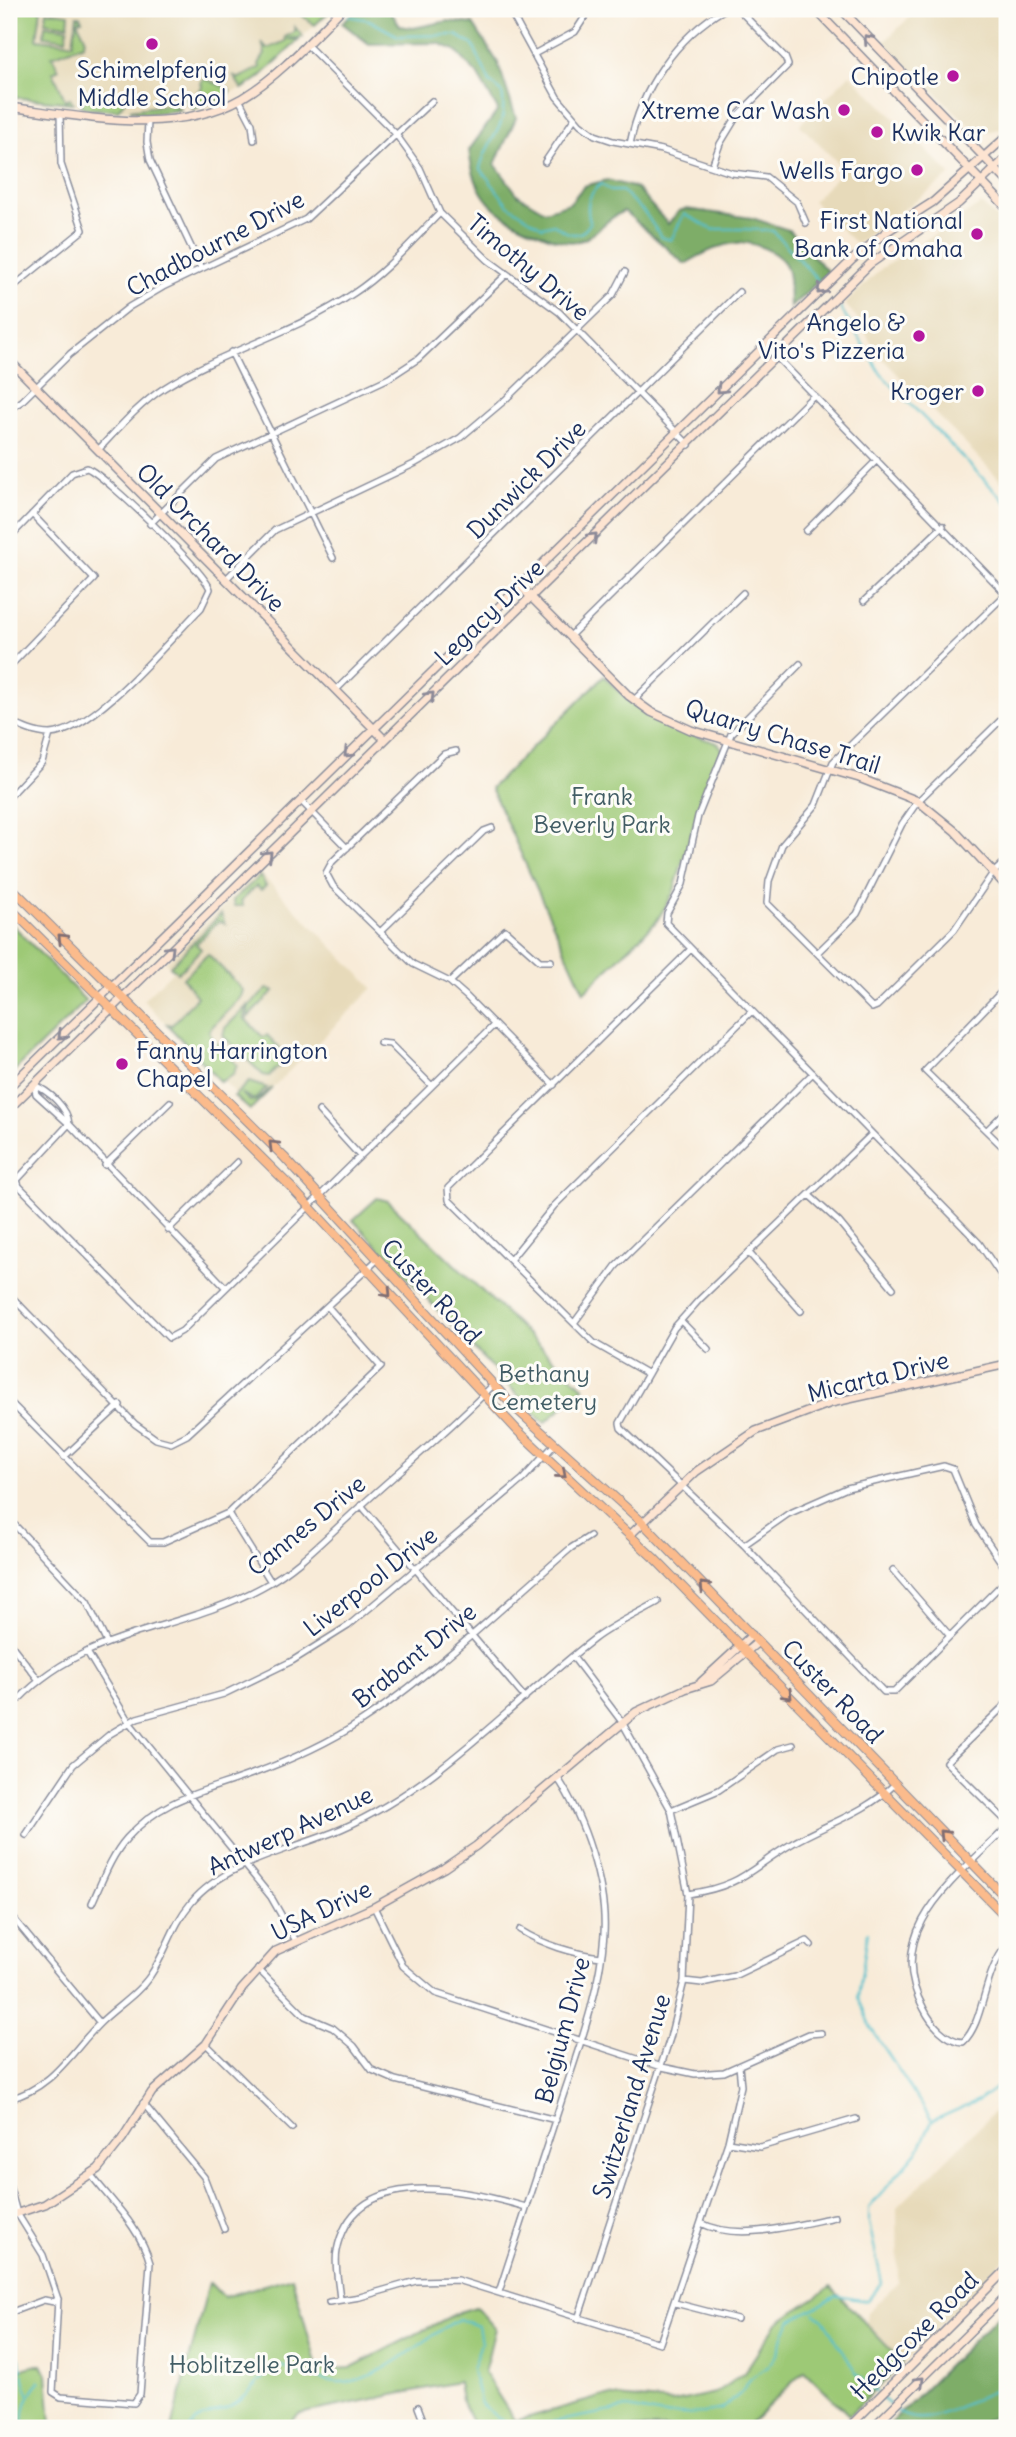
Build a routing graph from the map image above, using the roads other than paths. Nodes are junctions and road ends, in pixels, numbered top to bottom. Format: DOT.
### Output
graph roads {
  1 [pos="342,9"];
  2 [pos="509,9"];
  3 [pos="590,9"];
  4 [pos="725,9"];
  5 [pos="738,9"];
  6 [pos="815,9"];
  7 [pos="841,9"];
  8 [pos="306,44"];
  9 [pos="534,54"];
  10 [pos="906,79"];
  11 [pos="891,91"];
  12 [pos="239,99"];
  13 [pos="432,101"];
  14 [pos="9,107"];
  15 [pos="60,113"];
  16 [pos="574,119"];
  17 [pos="148,121"];
  18 [pos="395,133"];
  19 [pos="1007,136"];
  20 [pos="254,140"];
  21 [pos="630,144"];
  22 [pos="985,157"];
  23 [pos="1007,157"];
  24 [pos="545,162"];
  25 [pos="712,166"];
  26 [pos="995,169"];
  27 [pos="970,172"];
  28 [pos="1007,181"];
  29 [pos="981,183"];
  30 [pos="1007,208"];
  31 [pos="440,213"];
  32 [pos="806,223"];
  33 [pos="886,232"];
  34 [pos="895,245"];
  35 [pos="201,268"];
  36 [pos="625,272"];
  37 [pos="506,275"];
  38 [pos="9,290"];
  39 [pos="739,292"];
  40 [pos="578,331"];
  41 [pos="765,345"];
  42 [pos="231,352"];
  43 [pos="777,357"];
  44 [pos="9,360"];
  45 [pos="37,387"];
  46 [pos="639,393"];
  47 [pos="814,395"];
  48 [pos="9,410"];
  49 [pos="270,431"];
  50 [pos="677,432"];
  51 [pos="689,445"];
  52 [pos="98,450"];
  53 [pos="877,460"];
  54 [pos="310,512"];
  55 [pos="160,513"];
  56 [pos="32,514"];
  57 [pos="150,524"];
  58 [pos="943,526"];
  59 [pos="806,531"];
  60 [pos="9,538"];
  61 [pos="333,558"];
  62 [pos="226,579"];
  63 [pos="520,586"];
  64 [pos="743,593"];
  65 [pos="1006,594"];
  66 [pos="531,597"];
  67 [pos="864,601"];
  68 [pos="570,636"];
  69 [pos="800,664"];
  70 [pos="9,667"];
  71 [pos="336,690"];
  72 [pos="635,699"];
  73 [pos="1007,714"];
  74 [pos="9,721"];
  75 [pos="374,728"];
  76 [pos="50,734"];
  77 [pos="385,740"];
  78 [pos="728,741"];
  79 [pos="456,751"];
  80 [pos="831,772"];
  81 [pos="9,797"];
  82 [pos="301,801"];
  83 [pos="918,801"];
  84 [pos="311,812"];
  85 [pos="492,828"];
  86 [pos="347,848"];
  87 [pos="1007,860"];
  88 [pos="993,873"];
  89 [pos="9,885"];
  90 [pos="1007,887"];
  91 [pos="207,891"];
  92 [pos="219,903"];
  93 [pos="9,907"];
  94 [pos="33,909"];
  95 [pos="23,920"];
  96 [pos="380,932"];
  97 [pos="691,949"];
  98 [pos="817,953"];
  99 [pos="551,961"];
  100 [pos="450,982"];
  101 [pos="1007,986"];
  102 [pos="110,987"];
  103 [pos="101,997"];
  104 [pos="122,997"];
  105 [pos="111,1007"];
  106 [pos="752,1011"];
  107 [pos="494,1025"];
  108 [pos="380,1043"];
  109 [pos="23,1073"];
  110 [pos="813,1073"];
  111 [pos="34,1084"];
  112 [pos="431,1085"];
  113 [pos="554,1085"];
  114 [pos="9,1087"];
  115 [pos="222,1096"];
  116 [pos="170,1102"];
  117 [pos="211,1107"];
  118 [pos="9,1110"];
  119 [pos="1007,1110"];
  120 [pos="318,1111"];
  121 [pos="69,1124"];
  122 [pos="987,1130"];
  123 [pos="872,1134"];
  124 [pos="1007,1151"];
  125 [pos="360,1156"];
  126 [pos="237,1162"];
  127 [pos="105,1165"];
  128 [pos="318,1196"];
  129 [pos="810,1196"];
  130 [pos="309,1205"];
  131 [pos="168,1230"];
  132 [pos="749,1254"];
  133 [pos="377,1260"];
  134 [pos="510,1260"];
  135 [pos="366,1270"];
  136 [pos="225,1287"];
  137 [pos="893,1288"];
  138 [pos="9,1294"];
  139 [pos="1007,1301"];
  140 [pos="328,1307"];
  141 [pos="801,1311"];
  142 [pos="681,1321"];
  143 [pos="574,1322"];
  144 [pos="708,1349"];
  145 [pos="1007,1364"];
  146 [pos="648,1374"];
  147 [pos="493,1385"];
  148 [pos="483,1396"];
  149 [pos="9,1401"];
  150 [pos="120,1405"];
  151 [pos="555,1444"];
  152 [pos="64,1457"];
  153 [pos="544,1458"];
  154 [pos="681,1484"];
  155 [pos="361,1505"];
  156 [pos="228,1513"];
  157 [pos="9,1519"];
  158 [pos="642,1522"];
  159 [pos="630,1535"];
  160 [pos="590,1536"];
  161 [pos="744,1545"];
  162 [pos="416,1570"];
  163 [pos="893,1570"];
  164 [pos="1007,1571"];
  165 [pos="1007,1578"];
  166 [pos="271,1582"];
  167 [pos="658,1602"];
  168 [pos="470,1634"];
  169 [pos="752,1635"];
  170 [pos="950,1636"];
  171 [pos="106,1641"];
  172 [pos="758,1642"];
  173 [pos="9,1643"];
  174 [pos="741,1646"];
  175 [pos="87,1652"];
  176 [pos="747,1653"];
  177 [pos="573,1657"];
  178 [pos="38,1679"];
  179 [pos="698,1685"];
  180 [pos="525,1699"];
  181 [pos="1007,1703"];
  182 [pos="9,1710"];
  183 [pos="129,1722"];
  184 [pos="622,1722"];
  185 [pos="793,1745"];
  186 [pos="557,1777"];
  187 [pos="895,1784"];
  188 [pos="884,1794"];
  189 [pos="189,1795"];
  190 [pos="671,1810"];
  191 [pos="1007,1824"];
  192 [pos="26,1835"];
  193 [pos="971,1862"];
  194 [pos="244,1866"];
  195 [pos="962,1872"];
  196 [pos="688,1894"];
  197 [pos="1007,1899"];
  198 [pos="92,1903"];
  199 [pos="374,1907"];
  200 [pos="9,1913"];
  201 [pos="1007,1918"];
  202 [pos="520,1930"];
  203 [pos="296,1941"];
  204 [pos="811,1945"];
  205 [pos="1007,1945"];
  206 [pos="601,1957"];
  207 [pos="258,1969"];
  208 [pos="684,1981"];
  209 [pos="100,2023"];
  210 [pos="821,2033"];
  211 [pos="581,2042"];
  212 [pos="206,2045"];
  213 [pos="739,2066"];
  214 [pos="662,2067"];
  215 [pos="9,2099"];
  216 [pos="144,2103"];
  217 [pos="856,2119"];
  218 [pos="556,2120"];
  219 [pos="292,2128"];
  220 [pos="728,2142"];
  221 [pos="90,2175"];
  222 [pos="9,2185"];
  223 [pos="526,2207"];
  224 [pos="13,2214"];
  225 [pos="835,2217"];
  226 [pos="701,2223"];
  227 [pos="224,2229"];
  228 [pos="1007,2269"];
  229 [pos="499,2292"];
  230 [pos="1007,2295"];
  231 [pos="58,2299"];
  232 [pos="341,2300"];
  233 [pos="329,2302"];
  234 [pos="675,2303"];
  235 [pos="9,2313"];
  236 [pos="962,2314"];
  237 [pos="578,2319"];
  238 [pos="737,2319"];
  239 [pos="975,2327"];
  240 [pos="418,2407"];
  241 [pos="875,2425"];
  242 [pos="426,2428"];
  243 [pos="848,2428"];
  1 -- 8 [label="main road"];
  2 -- 9 [label="street"];
  3 -- 9 [label="street"];
  4 -- 21 [label="street"];
  5 -- 25 [label="street"];
  6 -- 11 [label="main road"];
  10 -- 7 [label="main road, one-way"];
  8 -- 12 [label="main road"];
  8 -- 18 [label="street, Timothy Drive"];
  9 -- 16 [label="street"];
  10 -- 11 [label="main road"];
  10 -- 22 [label="main road"];
  11 -- 27 [label="main road"];
  12 -- 17 [label="main road"];
  12 -- 20 [label="street"];
  13 -- 18 [label="street, Chadbourne Drive"];
  14 -- 15 [label="main road"];
  15 -- 17 [label="main road"];
  15 -- 38 [label="street"];
  16 -- 21 [label="street"];
  16 -- 24 [label="street"];
  17 -- 35 [label="street"];
  18 -- 31 [label="street, Timothy Drive"];
  18 -- 35 [label="street, Chadbourne Drive"];
  19 -- 22 [label="main road, Legacy Drive"];
  21 -- 25 [label="street"];
  22 -- 26 [label="main road"];
  22 -- 27 [label="main road, Legacy Drive"];
  23 -- 26 [label="main road, Legacy Drive"];
  25 -- 32 [label="street"];
  26 -- 28 [label="main road"];
  26 -- 29 [label="main road, Legacy Drive"];
  27 -- 29 [label="main road"];
  27 -- 33 [label="main road, Legacy Drive"];
  29 -- 30 [label="main road"];
  29 -- 34 [label="main road, Legacy Drive"];
  31 -- 37 [label="street, Timothy Drive"];
  31 -- 42 [label="street"];
  33 -- 34 [label="main road"];
  33 -- 41 [label="main road, Legacy Drive, one-way"];
  34 -- 43 [label="main road, Legacy Drive"];
  35 -- 45 [label="street, Chadbourne Drive"];
  36 -- 40 [label="street"];
  37 -- 40 [label="street, Timothy Drive"];
  37 -- 49 [label="street"];
  39 -- 46 [label="street, Dunwick Drive"];
  40 -- 46 [label="street, Timothy Drive"];
  40 -- 54 [label="street"];
  41 -- 43 [label="street"];
  41 -- 50 [label="main road, Legacy Drive, one-way"];
  42 -- 49 [label="street"];
  42 -- 52 [label="street"];
  43 -- 47 [label="street"];
  43 -- 51 [label="main road, Legacy Drive"];
  44 -- 45 [label="main road, Old Orchard Drive"];
  45 -- 48 [label="street, Chadbourne Drive"];
  45 -- 52 [label="main road, Old Orchard Drive"];
  46 -- 50 [label="street, Timothy Drive"];
  46 -- 71 [label="street, Dunwick Drive"];
  47 -- 53 [label="street"];
  47 -- 68 [label="street"];
  49 -- 54 [label="street"];
  49 -- 55 [label="street"];
  50 -- 51 [label="street, Timothy Drive"];
  50 -- 63 [label="main road, Legacy Drive"];
  66 -- 51 [label="main road, Legacy Drive, one-way"];
  52 -- 55 [label="main road, Old Orchard Drive"];
  53 -- 58 [label="street"];
  53 -- 59 [label="street"];
  54 -- 61 [label="street"];
  54 -- 62 [label="street"];
  55 -- 57 [label="street"];
  55 -- 62 [label="main road, Old Orchard Drive"];
  56 -- 57 [label="street"];
  56 -- 60 [label="street"];
  56 -- 70 [label="street"];
  57 -- 76 [label="street"];
  58 -- 65 [label="street"];
  58 -- 67 [label="street"];
  62 -- 71 [label="main road, Old Orchard Drive"];
  63 -- 66 [label="main road, Quarry Chase Trail"];
  63 -- 75 [label="main road, Legacy Drive"];
  64 -- 72 [label="street"];
  65 -- 80 [label="street"];
  66 -- 68 [label="main road, Quarry Chase Trail"];
  77 -- 66 [label="main road, Legacy Drive, one-way"];
  68 -- 72 [label="main road, Quarry Chase Trail"];
  69 -- 78 [label="street"];
  71 -- 75 [label="main road, Old Orchard Drive"];
  72 -- 78 [label="main road, Quarry Chase Trail"];
  73 -- 83 [label="street"];
  74 -- 76 [label="street"];
  75 -- 77 [label="main road, Old Orchard Drive"];
  75 -- 82 [label="main road, Legacy Drive, one-way"];
  76 -- 81 [label="street"];
  77 -- 84 [label="main road, Legacy Drive"];
  78 -- 80 [label="main road, Quarry Chase Trail"];
  78 -- 97 [label="street"];
  79 -- 86 [label="street"];
  80 -- 83 [label="main road, Quarry Chase Trail"];
  80 -- 98 [label="street"];
  82 -- 84 [label="street"];
  82 -- 91 [label="main road, Legacy Drive"];
  83 -- 88 [label="main road, Quarry Chase Trail"];
  83 -- 98 [label="street"];
  84 -- 86 [label="street"];
  92 -- 84 [label="main road, Legacy Drive, one-way"];
  85 -- 96 [label="street"];
  86 -- 96 [label="street"];
  87 -- 88 [label="street"];
  88 -- 90 [label="main road, Quarry Chase Trail"];
  88 -- 98 [label="street"];
  89 -- 94 [label="main road, Custer Road"];
  91 -- 92 [label="main road"];
  91 -- 102 [label="main road, Legacy Drive"];
  104 -- 92 [label="main road, Legacy Drive, one-way"];
  93 -- 95 [label="main road, Custer Road"];
  94 -- 95 [label="main road"];
  102 -- 94 [label="main road, Custer Road, one-way"];
  95 -- 103 [label="main road, Custer Road"];
  96 -- 100 [label="street"];
  97 -- 106 [label="street"];
  97 -- 113 [label="street"];
  99 -- 100 [label="street"];
  100 -- 107 [label="street"];
  101 -- 122 [label="street"];
  102 -- 103 [label="main road, Legacy Drive"];
  102 -- 104 [label="main road, Custer Road"];
  103 -- 105 [label="main road, Custer Road"];
  103 -- 109 [label="main road, Legacy Drive, one-way"];
  104 -- 105 [label="main road, Legacy Drive"];
  104 -- 115 [label="main road, Custer Road"];
  105 -- 111 [label="main road, Legacy Drive"];
  105 -- 117 [label="main road, Custer Road"];
  106 -- 110 [label="street"];
  106 -- 134 [label="street"];
  107 -- 112 [label="street"];
  107 -- 113 [label="street"];
  108 -- 112 [label="street"];
  109 -- 111 [label="main road"];
  109 -- 114 [label="main road, Legacy Drive"];
  110 -- 123 [label="street"];
  110 -- 143 [label="street"];
  111 -- 118 [label="main road, Legacy Drive"];
  111 -- 121 [label="street"];
  112 -- 125 [label="street"];
  113 -- 134 [label="street"];
  115 -- 117 [label="main road"];
  128 -- 115 [label="main road, Custer Road, one-way"];
  116 -- 127 [label="street"];
  117 -- 130 [label="main road, Custer Road"];
  119 -- 122 [label="street"];
  120 -- 125 [label="street"];
  121 -- 127 [label="street"];
  121 -- 136 [label="street"];
  122 -- 124 [label="street"];
  123 -- 129 [label="street"];
  123 -- 139 [label="street"];
  125 -- 128 [label="street"];
  126 -- 131 [label="street"];
  127 -- 131 [label="street"];
  128 -- 130 [label="street"];
  128 -- 133 [label="main road, Custer Road"];
  129 -- 132 [label="street"];
  129 -- 137 [label="street"];
  130 -- 135 [label="main road, Custer Road"];
  130 -- 136 [label="street"];
  131 -- 136 [label="street"];
  132 -- 141 [label="street"];
  132 -- 142 [label="street"];
  133 -- 135 [label="street"];
  133 -- 147 [label="main road, Custer Road"];
  134 -- 143 [label="street"];
  135 -- 140 [label="street"];
  135 -- 148 [label="main road, Custer Road, one-way"];
  138 -- 150 [label="street"];
  140 -- 150 [label="street"];
  140 -- 156 [label="street"];
  142 -- 144 [label="street"];
  142 -- 146 [label="street"];
  143 -- 146 [label="street"];
  145 -- 154 [label="main road, Micarta Drive"];
  146 -- 154 [label="street"];
  147 -- 148 [label="street, Cannes Drive"];
  147 -- 151 [label="main road, Custer Road"];
  148 -- 153 [label="main road, Custer Road"];
  148 -- 155 [label="street, Cannes Drive"];
  149 -- 152 [label="street"];
  150 -- 152 [label="street"];
  151 -- 153 [label="street, Liverpool Drive"];
  151 -- 158 [label="main road, Custer Road"];
  152 -- 156 [label="street"];
  153 -- 159 [label="main road, Custer Road, one-way"];
  153 -- 162 [label="street, Liverpool Drive"];
  154 -- 158 [label="main road, Micarta Drive"];
  154 -- 161 [label="street"];
  155 -- 162 [label="street"];
  155 -- 166 [label="street, Cannes Drive"];
  156 -- 166 [label="street"];
  157 -- 171 [label="street"];
  158 -- 159 [label="main road, Micarta Drive"];
  169 -- 158 [label="main road, Custer Road, one-way"];
  159 -- 174 [label="main road, Custer Road"];
  160 -- 168 [label="street, Brabant Drive"];
  161 -- 164 [label="street"];
  161 -- 170 [label="street"];
  162 -- 168 [label="street"];
  162 -- 183 [label="street, Liverpool Drive"];
  163 -- 170 [label="street"];
  165 -- 170 [label="street"];
  166 -- 171 [label="street, Cannes Drive"];
  167 -- 177 [label="street, Antwerp Avenue"];
  168 -- 180 [label="street"];
  168 -- 189 [label="street, Brabant Drive"];
  169 -- 172 [label="main road, Custer Road"];
  169 -- 174 [label="main road, USA Drive"];
  171 -- 175 [label="street, Cannes Drive"];
  172 -- 176 [label="main road, USA Drive"];
  172 -- 187 [label="main road, Custer Road"];
  173 -- 178 [label="street"];
  174 -- 176 [label="main road, Custer Road"];
  174 -- 179 [label="main road, USA Drive"];
  175 -- 178 [label="street, Cannes Drive"];
  175 -- 183 [label="street"];
  176 -- 179 [label="main road, USA Drive"];
  176 -- 188 [label="main road, Custer Road, one-way"];
  177 -- 180 [label="street, Antwerp Avenue"];
  177 -- 184 [label="street, Switzerland Avenue"];
  178 -- 182 [label="street, Cannes Drive"];
  179 -- 184 [label="main road, USA Drive"];
  180 -- 194 [label="street, Antwerp Avenue"];
  181 -- 191 [label="street"];
  183 -- 189 [label="street"];
  183 -- 192 [label="street, Liverpool Drive"];
  184 -- 186 [label="main road, USA Drive"];
  184 -- 190 [label="street, Switzerland Avenue"];
  185 -- 190 [label="street"];
  186 -- 199 [label="main road, USA Drive"];
  186 -- 206 [label="street, Belgium Drive"];
  187 -- 188 [label="street"];
  193 -- 187 [label="main road, Custer Road, one-way"];
  188 -- 195 [label="main road, Custer Road"];
  188 -- 196 [label="street"];
  189 -- 194 [label="street"];
  189 -- 198 [label="street, Brabant Drive"];
  190 -- 196 [label="street, Switzerland Avenue"];
  191 -- 193 [label="street"];
  193 -- 195 [label="street"];
  193 -- 197 [label="main road, Custer Road"];
  194 -- 203 [label="street"];
  194 -- 209 [label="street, Antwerp Avenue"];
  195 -- 201 [label="main road, Custer Road"];
  195 -- 205 [label="street"];
  196 -- 208 [label="street, Switzerland Avenue"];
  199 -- 203 [label="main road, USA Drive"];
  199 -- 211 [label="street"];
  200 -- 209 [label="street"];
  202 -- 206 [label="street"];
  203 -- 207 [label="main road, USA Drive"];
  204 -- 208 [label="street"];
  206 -- 211 [label="street, Belgium Drive"];
  207 -- 212 [label="main road, USA Drive"];
  207 -- 218 [label="street"];
  208 -- 214 [label="street, Switzerland Avenue"];
  209 -- 215 [label="street, Antwerp Avenue"];
  210 -- 213 [label="street"];
  211 -- 214 [label="street"];
  211 -- 218 [label="street, Belgium Drive"];
  212 -- 216 [label="main road, USA Drive"];
  212 -- 219 [label="street"];
  213 -- 214 [label="street"];
  213 -- 220 [label="street"];
  214 -- 237 [label="street, Switzerland Avenue"];
  216 -- 221 [label="main road, USA Drive"];
  216 -- 227 [label="street"];
  217 -- 220 [label="street"];
  218 -- 223 [label="street, Belgium Drive"];
  220 -- 226 [label="street"];
  221 -- 224 [label="main road, USA Drive"];
  221 -- 231 [label="street"];
  222 -- 224 [label="street"];
  223 -- 229 [label="street, Belgium Drive"];
  223 -- 232 [label="street"];
  224 -- 231 [label="street"];
  225 -- 226 [label="street"];
  226 -- 234 [label="street"];
  228 -- 236 [label="main road, Hedgcoxe Road"];
  229 -- 232 [label="street"];
  229 -- 237 [label="street"];
  230 -- 239 [label="main road, Hedgcoxe Road"];
  231 -- 235 [label="street"];
  232 -- 233 [label="street"];
  234 -- 237 [label="street"];
  234 -- 238 [label="street"];
  236 -- 239 [label="main road"];
  236 -- 243 [label="main road, Hedgcoxe Road"];
  241 -- 239 [label="main road, Hedgcoxe Road, one-way"];
  240 -- 242 [label="street"];
}
